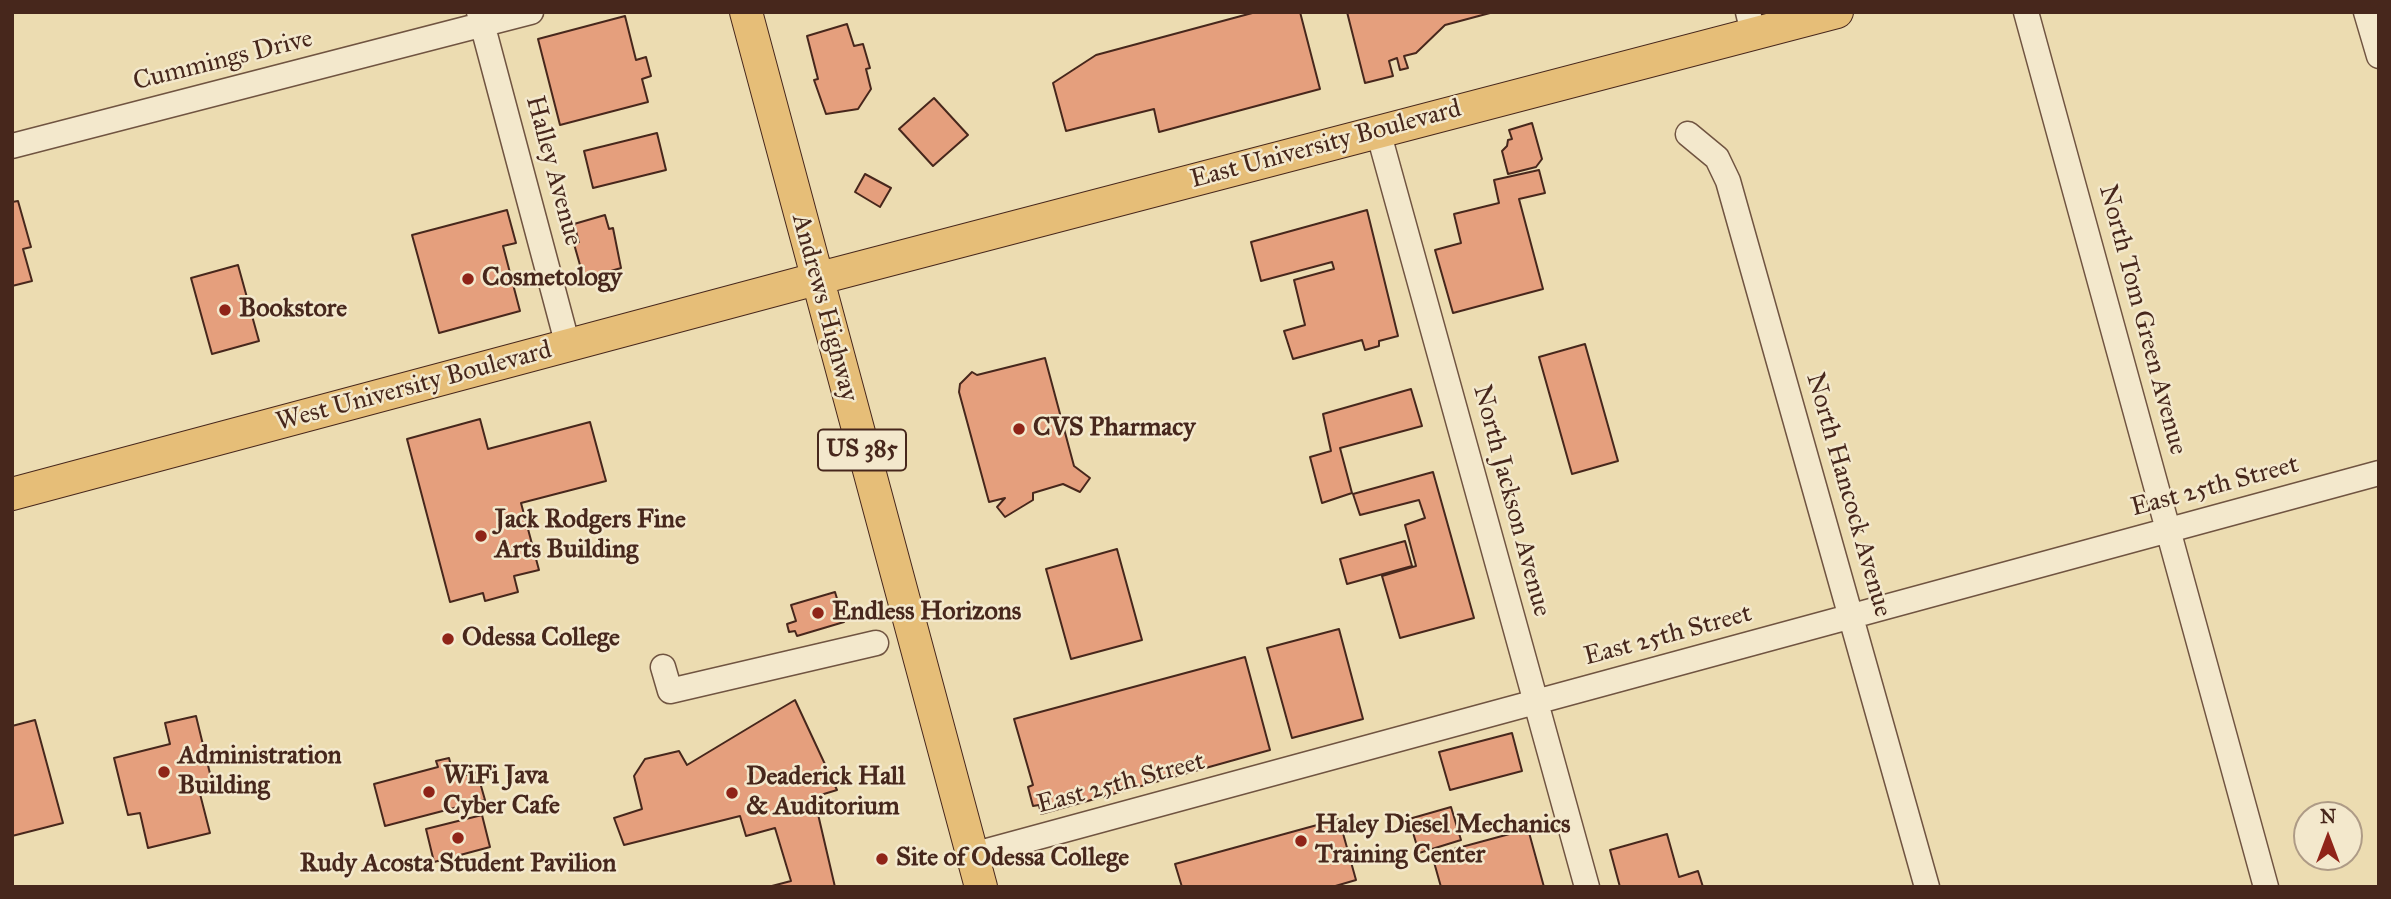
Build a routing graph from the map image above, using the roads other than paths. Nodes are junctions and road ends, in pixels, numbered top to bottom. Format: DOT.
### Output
graph roads {
  1 [pos="531,12"];
  2 [pos="746,12"];
  3 [pos="1837,12"];
  4 [pos="2026,12"];
  5 [pos="2366,12"];
  6 [pos="481,18"];
  7 [pos="1751,23"];
  8 [pos="2379,56"];
  9 [pos="1378,131"];
  10 [pos="1688,134"];
  11 [pos="12,146"];
  12 [pos="816,279"];
  13 [pos="568,346"];
  14 [pos="2379,473"];
  15 [pos="12,494"];
  16 [pos="2169,530"];
  17 [pos="1852,617"];
  18 [pos="876,643"];
  19 [pos="663,667"];
  20 [pos="1536,703"];
  21 [pos="972,855"];
  22 [pos="981,887"];
  23 [pos="1587,887"];
  24 [pos="1927,887"];
  25 [pos="2266,887"];
  1 -- 6 [label="street, Cummings Drive"];
  2 -- 12 [label="main road, Andrews Highway / US 385"];
  3 -- 7 [label="main road, East University Boulevard"];
  4 -- 16 [label="street, North Tom Green Avenue"];
  5 -- 8 [label="street"];
  6 -- 11 [label="street, Cummings Drive"];
  6 -- 13 [label="street, Halley Avenue"];
  7 -- 9 [label="main road, East University Boulevard"];
  9 -- 12 [label="main road, East University Boulevard"];
  9 -- 20 [label="street, North Jackson Avenue"];
  10 -- 17 [label="street, North Hancock Avenue"];
  12 -- 13 [label="main road, West University Boulevard"];
  12 -- 21 [label="main road, Andrews Highway / US 385"];
  13 -- 15 [label="main road, West University Boulevard"];
  14 -- 16 [label="street, East 25th Street"];
  16 -- 17 [label="street, East 25th Street"];
  16 -- 25 [label="street, North Tom Green Avenue"];
  17 -- 20 [label="street, East 25th Street"];
  17 -- 24 [label="street, North Hancock Avenue"];
  18 -- 19 [label="street"];
  20 -- 21 [label="street, East 25th Street"];
  20 -- 23 [label="street, North Jackson Avenue"];
  21 -- 22 [label="main road, Andrews Highway / US 385"];
}
